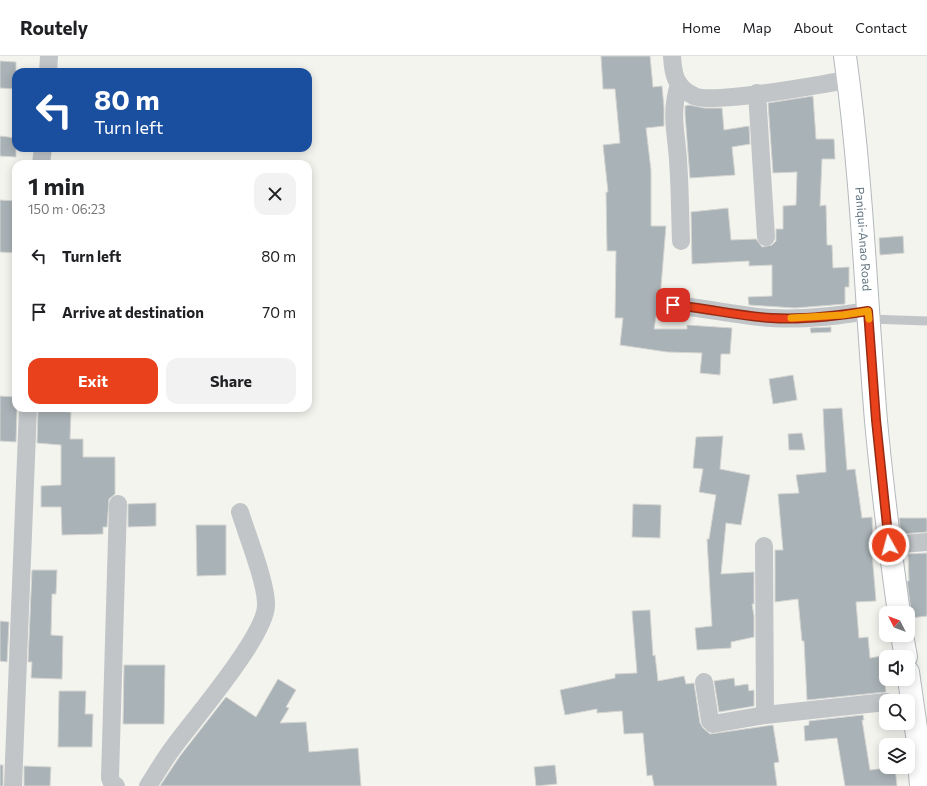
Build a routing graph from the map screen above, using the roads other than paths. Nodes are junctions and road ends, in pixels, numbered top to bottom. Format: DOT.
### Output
graph roads {
  1 [pos="49,56"];
  2 [pos="672,56"];
  3 [pos="845,56"];
  4 [pos="48,68"];
  5 [pos="848,80"];
  6 [pos="679,84"];
  7 [pos="757,93"];
  8 [pos="766,237"];
  9 [pos="681,241"];
  10 [pos="673,305"];
  11 [pos="869,315"];
  12 [pos="927,321"];
  13 [pos="28,412"];
  14 [pos="118,504"];
  15 [pos="240,512"];
  16 [pos="927,542"];
  17 [pos="889,545"];
  18 [pos="764,546"];
  19 [pos="898,606"];
  20 [pos="704,682"];
  21 [pos="879,703"];
  22 [pos="765,715"];
  23 [pos="915,722"];
  24 [pos="922,734"];
  25 [pos="13,786"];
  26 [pos="116,786"];
  27 [pos="148,786"];
  28 [pos="921,786"];
  1 -- 4 [label="street"];
  2 -- 6 [label="street"];
  3 -- 5 [label="main road, Paniqui-Anao Road"];
  5 -- 7 [label="street"];
  5 -- 11 [label="main road, Paniqui-Anao Road"];
  6 -- 7 [label="street"];
  6 -- 9 [label="street"];
  7 -- 8 [label="street"];
  10 -- 11 [label="street"];
  11 -- 12 [label="lane"];
  11 -- 17 [label="main road, Paniqui-Anao Road"];
  13 -- 25 [label="street"];
  14 -- 26 [label="street"];
  15 -- 27 [label="street"];
  16 -- 17 [label="street"];
  17 -- 19 [label="main road, Paniqui-Anao Road"];
  18 -- 22 [label="street"];
  20 -- 22 [label="street"];
  21 -- 22 [label="street"];
  23 -- 24 [label="main road"];
  24 -- 28 [label="main road"];
}
